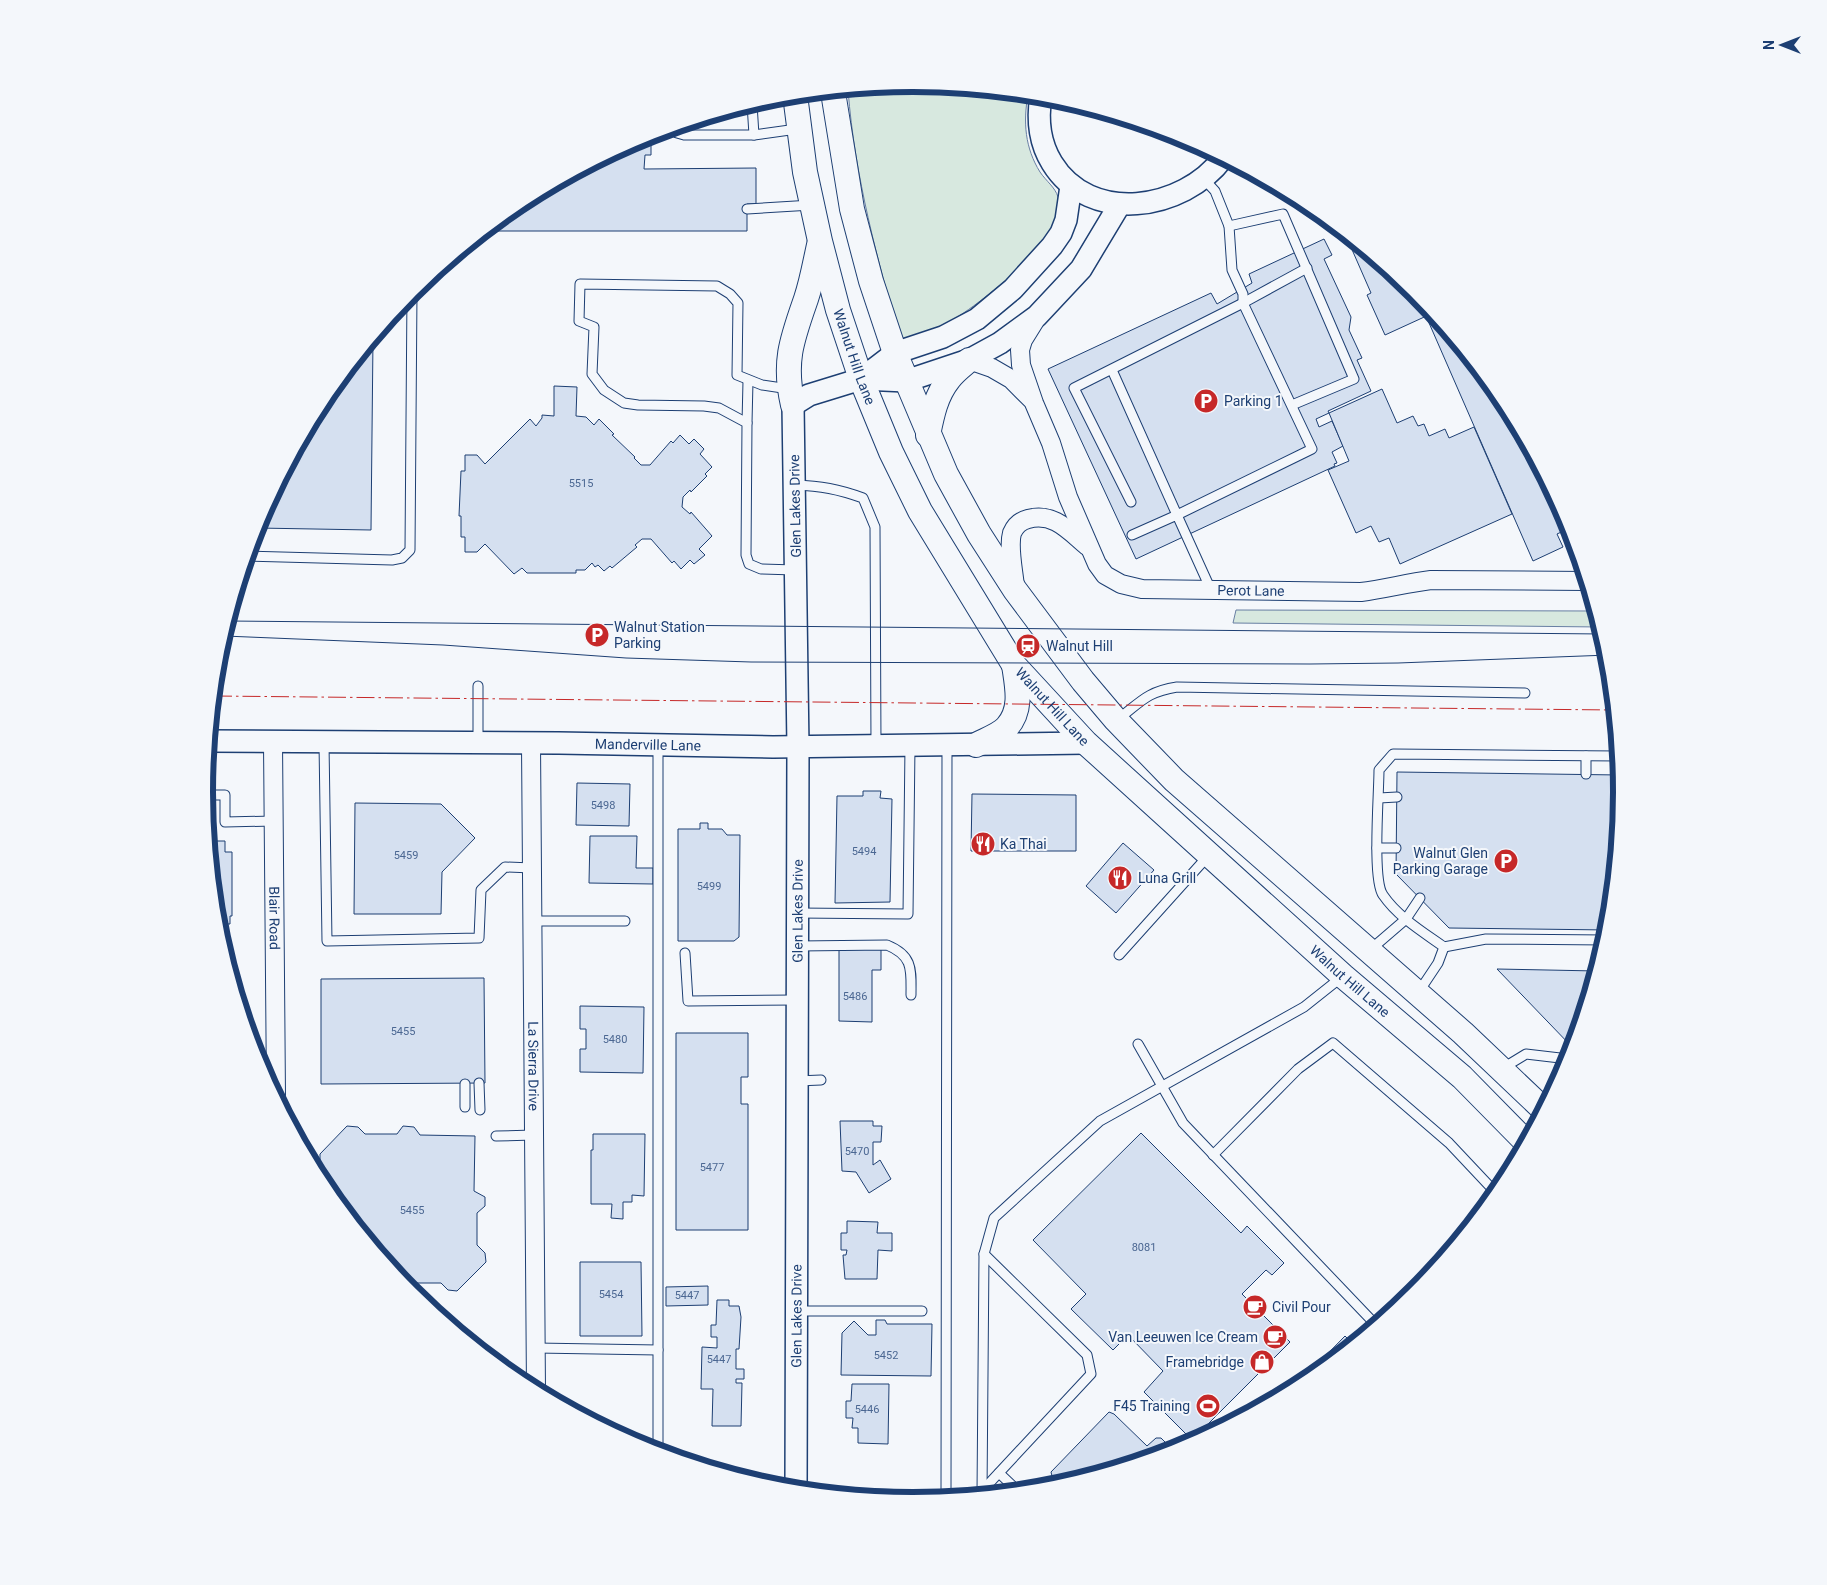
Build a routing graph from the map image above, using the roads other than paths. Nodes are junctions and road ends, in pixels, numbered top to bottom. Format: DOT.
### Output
graph roads {
  1 [pos="834,97"];
  2 [pos="796,103"];
  3 [pos="1040,104"];
  4 [pos="752,111"];
  5 [pos="799,129"];
  6 [pos="680,133"];
  7 [pos="754,135"];
  8 [pos="1218,163"];
  9 [pos="1203,178"];
  10 [pos="1071,186"];
  11 [pos="1120,204"];
  12 [pos="812,205"];
  13 [pos="747,209"];
  14 [pos="1229,226"];
  15 [pos="820,241"];
  16 [pos="1307,268"];
  17 [pos="1243,303"];
  18 [pos="410,307"];
  19 [pos="1037,316"];
  20 [pos="895,352"];
  21 [pos="969,360"];
  22 [pos="1112,370"];
  23 [pos="861,379"];
  24 [pos="748,381"];
  25 [pos="906,381"];
  26 [pos="792,397"];
  27 [pos="1034,403"];
  28 [pos="1292,406"];
  29 [pos="747,423"];
  30 [pos="928,435"];
  31 [pos="795,485"];
  32 [pos="1131,502"];
  33 [pos="1178,514"];
  34 [pos="1132,535"];
  35 [pos="1091,549"];
  36 [pos="255,556"];
  37 [pos="795,570"];
  38 [pos="1580,581"];
  39 [pos="1015,590"];
  40 [pos="1211,590"];
  41 [pos="1014,665"];
  42 [pos="478,686"];
  43 [pos="1525,693"];
  44 [pos="1116,720"];
  45 [pos="216,741"];
  46 [pos="273,742"];
  47 [pos="324,743"];
  48 [pos="478,743"];
  49 [pos="1086,743"];
  50 [pos="531,744"];
  51 [pos="976,745"];
  52 [pos="658,746"];
  53 [pos="876,746"];
  54 [pos="910,746"];
  55 [pos="947,746"];
  56 [pos="798,747"];
  57 [pos="1586,756"];
  58 [pos="1612,756"];
  59 [pos="1586,774"];
  60 [pos="1174,780"];
  61 [pos="213,795"];
  62 [pos="1397,797"];
  63 [pos="1379,798"];
  64 [pos="273,821"];
  65 [pos="1377,848"];
  66 [pos="1396,848"];
  67 [pos="1209,854"];
  68 [pos="532,868"];
  69 [pos="1420,898"];
  70 [pos="797,913"];
  71 [pos="1406,919"];
  72 [pos="532,921"];
  73 [pos="625,921"];
  74 [pos="1598,940"];
  75 [pos="797,946"];
  76 [pos="1444,947"];
  77 [pos="1368,952"];
  78 [pos="686,954"];
  79 [pos="1120,954"];
  80 [pos="1343,976"];
  81 [pos="911,995"];
  82 [pos="1417,995"];
  83 [pos="797,1000"];
  84 [pos="1138,1044"];
  85 [pos="1561,1059"];
  86 [pos="1501,1069"];
  87 [pos="276,1080"];
  88 [pos="821,1080"];
  89 [pos="797,1081"];
  90 [pos="479,1083"];
  91 [pos="465,1084"];
  92 [pos="1161,1086"];
  93 [pos="1539,1105"];
  94 [pos="465,1107"];
  95 [pos="480,1110"];
  96 [pos="534,1135"];
  97 [pos="496,1136"];
  98 [pos="1522,1138"];
  99 [pos="1213,1155"];
  100 [pos="1491,1188"];
  101 [pos="984,1254"];
  102 [pos="796,1311"];
  103 [pos="922,1311"];
  104 [pos="1372,1321"];
  105 [pos="536,1348"];
  106 [pos="658,1350"];
  107 [pos="536,1382"];
  108 [pos="658,1444"];
  109 [pos="999,1473"];
  110 [pos="796,1482"];
  111 [pos="1012,1486"];
  112 [pos="982,1489"];
  113 [pos="986,1489"];
  114 [pos="946,1491"];
  1 -- 20 [label="main road"];
  2 -- 5 [label="main road, Walnut Hill Lane"];
  3 -- 10 [label="street"];
  4 -- 7 [label="lane"];
  5 -- 7 [label="lane"];
  5 -- 12 [label="main road, Walnut Hill Lane"];
  6 -- 7 [label="lane"];
  8 -- 9 [label="street"];
  9 -- 11 [label="street"];
  9 -- 14 [label="lane"];
  10 -- 11 [label="street"];
  10 -- 20 [label="street"];
  11 -- 19 [label="street"];
  12 -- 13 [label="lane"];
  12 -- 15 [label="main road, Walnut Hill Lane"];
  14 -- 16 [label="lane"];
  14 -- 17 [label="lane"];
  15 -- 23 [label="main road, Walnut Hill Lane"];
  15 -- 26 [label="main road"];
  16 -- 17 [label="lane"];
  16 -- 28 [label="lane"];
  17 -- 22 [label="lane"];
  17 -- 28 [label="lane"];
  18 -- 36 [label="lane"];
  19 -- 21 [label="street"];
  19 -- 27 [label="street, Perot Lane"];
  20 -- 23 [label="street"];
  20 -- 25 [label="main road"];
  21 -- 25 [label="street"];
  21 -- 27 [label="street"];
  21 -- 30 [label="main road"];
  22 -- 32 [label="lane"];
  22 -- 33 [label="lane"];
  23 -- 25 [label="street"];
  23 -- 26 [label="street"];
  23 -- 41 [label="main road, Walnut Hill Lane"];
  24 -- 26 [label="lane"];
  24 -- 29 [label="lane"];
  24 -- 29 [label="lane"];
  25 -- 30 [label="main road"];
  26 -- 31 [label="street, Glen Lakes Drive"];
  27 -- 35 [label="street, Perot Lane"];
  28 -- 33 [label="lane"];
  29 -- 37 [label="lane"];
  30 -- 39 [label="main road"];
  31 -- 37 [label="street, Glen Lakes Drive"];
  31 -- 53 [label="lane"];
  33 -- 34 [label="lane"];
  33 -- 40 [label="lane"];
  35 -- 39 [label="street"];
  35 -- 40 [label="street, Perot Lane"];
  37 -- 56 [label="street, Glen Lakes Drive"];
  38 -- 40 [label="street, Perot Lane"];
  39 -- 44 [label="main road"];
  41 -- 49 [label="main road, Walnut Hill Lane"];
  41 -- 51 [label="main road"];
  42 -- 48 [label="lane"];
  43 -- 44 [label="lane"];
  44 -- 60 [label="main road"];
  45 -- 46 [label="street, Manderville Lane"];
  46 -- 47 [label="street, Manderville Lane"];
  46 -- 64 [label="street, Blair Road"];
  47 -- 48 [label="street, Manderville Lane"];
  47 -- 68 [label="lane"];
  48 -- 50 [label="street, Manderville Lane"];
  49 -- 51 [label="street, Manderville Lane"];
  49 -- 60 [label="main road"];
  49 -- 67 [label="main road, Walnut Hill Lane"];
  50 -- 52 [label="street, Manderville Lane"];
  50 -- 68 [label="street, La Sierra Drive"];
  51 -- 55 [label="street, Manderville Lane"];
  52 -- 56 [label="street, Manderville Lane"];
  52 -- 106 [label="lane"];
  53 -- 54 [label="street, Manderville Lane"];
  53 -- 56 [label="street, Manderville Lane"];
  54 -- 55 [label="street, Manderville Lane"];
  54 -- 70 [label="lane"];
  55 -- 114 [label="lane"];
  56 -- 70 [label="street, Glen Lakes Drive"];
  57 -- 58 [label="lane"];
  57 -- 59 [label="lane"];
  57 -- 63 [label="lane"];
  60 -- 77 [label="main road"];
  61 -- 64 [label="lane"];
  62 -- 63 [label="lane"];
  63 -- 65 [label="lane"];
  64 -- 87 [label="street, Blair Road"];
  65 -- 66 [label="lane"];
  65 -- 71 [label="lane"];
  67 -- 79 [label="lane"];
  67 -- 80 [label="main road, Walnut Hill Lane"];
  68 -- 72 [label="street, La Sierra Drive"];
  69 -- 71 [label="lane"];
  70 -- 75 [label="street, Glen Lakes Drive"];
  71 -- 76 [label="lane"];
  71 -- 77 [label="lane"];
  72 -- 73 [label="lane"];
  72 -- 96 [label="street, La Sierra Drive"];
  74 -- 76 [label="lane"];
  75 -- 81 [label="lane"];
  75 -- 83 [label="street, Glen Lakes Drive"];
  76 -- 82 [label="lane"];
  77 -- 80 [label="main road"];
  77 -- 82 [label="main road"];
  78 -- 83 [label="lane"];
  80 -- 92 [label="lane"];
  80 -- 98 [label="main road, Walnut Hill Lane"];
  82 -- 86 [label="main road"];
  83 -- 89 [label="street, Glen Lakes Drive"];
  84 -- 92 [label="lane"];
  85 -- 86 [label="lane"];
  86 -- 93 [label="main road"];
  88 -- 89 [label="lane"];
  89 -- 102 [label="street, Glen Lakes Drive"];
  90 -- 95 [label="lane"];
  91 -- 94 [label="lane"];
  92 -- 99 [label="lane"];
  92 -- 101 [label="lane"];
  96 -- 97 [label="lane"];
  96 -- 105 [label="street, La Sierra Drive"];
  99 -- 100 [label="lane"];
  99 -- 104 [label="lane"];
  101 -- 109 [label="lane"];
  101 -- 112 [label="lane"];
  102 -- 103 [label="lane"];
  102 -- 110 [label="street, Glen Lakes Drive"];
  105 -- 106 [label="lane"];
  105 -- 107 [label="street, La Sierra Drive"];
  106 -- 108 [label="lane"];
  109 -- 111 [label="lane"];
  109 -- 113 [label="lane"];
}
